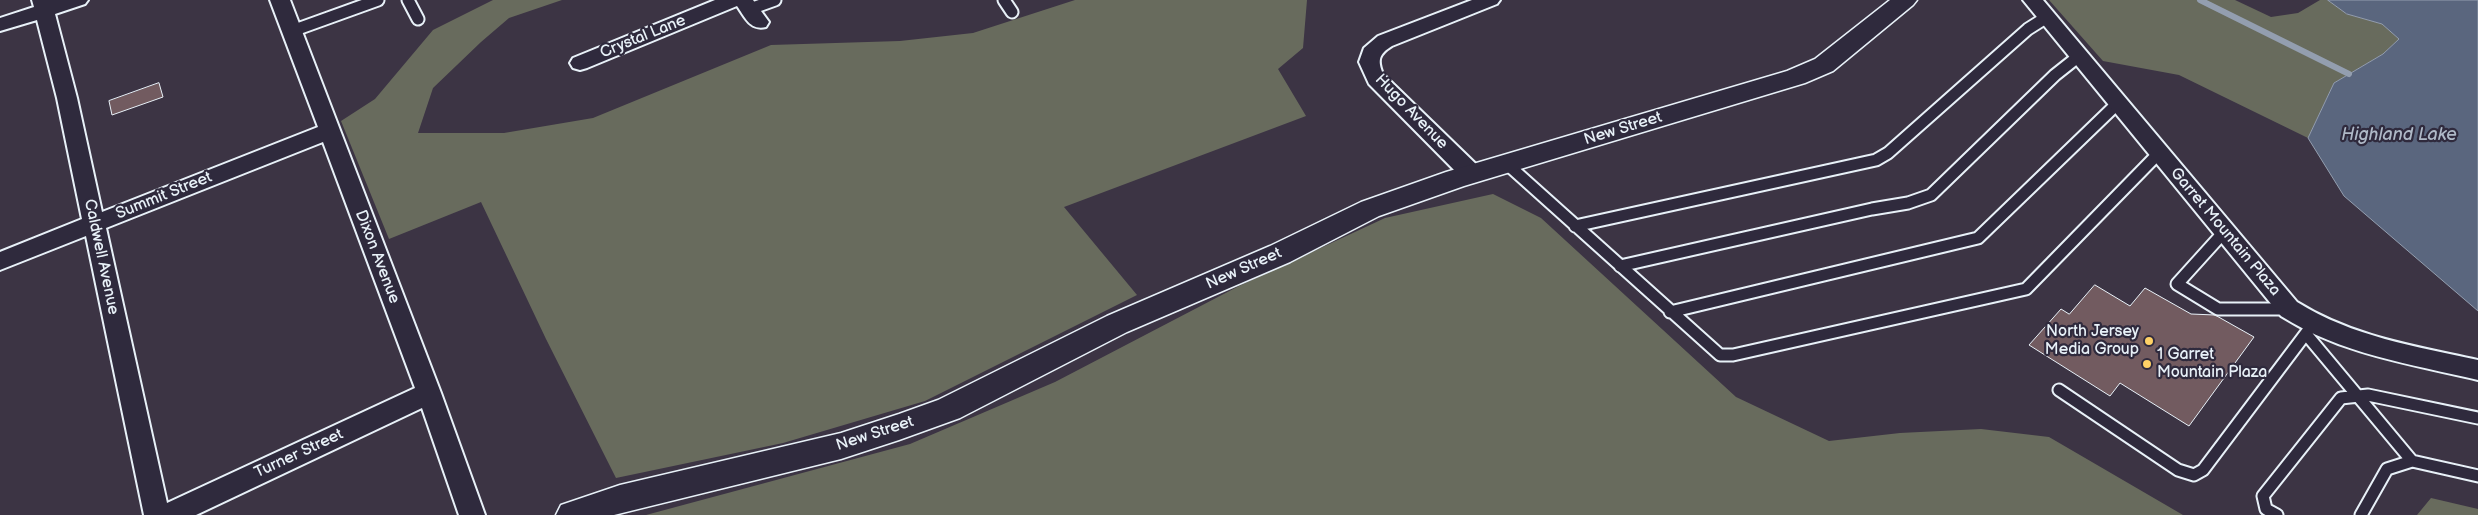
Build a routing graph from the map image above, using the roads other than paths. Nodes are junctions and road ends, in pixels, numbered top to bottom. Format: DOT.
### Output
graph roads {
  1 [pos="78,0"];
  2 [pos="280,0"];
  3 [pos="378,0"];
  4 [pos="408,0"];
  5 [pos="775,0"];
  6 [pos="1004,0"];
  7 [pos="1490,0"];
  8 [pos="2033,0"];
  9 [pos="1896,2"];
  10 [pos="43,5"];
  11 [pos="746,8"];
  12 [pos="1012,12"];
  13 [pos="2047,17"];
  14 [pos="418,19"];
  15 [pos="0,25"];
  16 [pos="292,31"];
  17 [pos="2079,56"];
  18 [pos="580,62"];
  19 [pos="2118,103"];
  20 [pos="329,131"];
  21 [pos="2159,153"];
  22 [pos="1507,164"];
  23 [pos="1472,174"];
  24 [pos="94,224"];
  25 [pos="1575,226"];
  26 [pos="2224,232"];
  27 [pos="0,261"];
  28 [pos="1620,266"];
  29 [pos="2289,309"];
  30 [pos="1670,312"];
  31 [pos="2309,329"];
  32 [pos="2478,370"];
  33 [pos="2059,390"];
  34 [pos="428,392"];
  35 [pos="2357,396"];
  36 [pos="2478,418"];
  37 [pos="2412,461"];
  38 [pos="2478,476"];
  39 [pos="156,515"];
  40 [pos="169,515"];
  41 [pos="472,515"];
  42 [pos="572,515"];
  43 [pos="2277,515"];
  44 [pos="2360,515"];
  1 -- 10 [label="street"];
  2 -- 16 [label="street, Dixon Avenue"];
  3 -- 16 [label="lane"];
  4 -- 14 [label="lane"];
  5 -- 11 [label="lane"];
  6 -- 12 [label="lane"];
  7 -- 23 [label="street, Hugo Avenue"];
  8 -- 13 [label="street, Garret Mountain Plaza"];
  9 -- 22 [label="street, New Street"];
  10 -- 15 [label="street"];
  10 -- 24 [label="street, Caldwell Avenue"];
  11 -- 18 [label="street, Crystal Lane"];
  13 -- 17 [label="street, Garret Mountain Plaza"];
  13 -- 25 [label="lane"];
  16 -- 20 [label="street, Dixon Avenue"];
  17 -- 19 [label="street, Garret Mountain Plaza"];
  17 -- 28 [label="lane"];
  19 -- 21 [label="street, Garret Mountain Plaza"];
  19 -- 30 [label="lane"];
  20 -- 24 [label="street, Summit Street"];
  20 -- 34 [label="street, Dixon Avenue"];
  21 -- 26 [label="street, Garret Mountain Plaza"];
  21 -- 30 [label="lane"];
  22 -- 23 [label="street, New Street"];
  22 -- 25 [label="lane"];
  23 -- 42 [label="street, New Street"];
  24 -- 27 [label="street, Summit Street"];
  24 -- 39 [label="street, Caldwell Avenue"];
  25 -- 28 [label="lane"];
  26 -- 29 [label="street, Garret Mountain Plaza"];
  26 -- 29 [label="lane"];
  28 -- 30 [label="lane"];
  29 -- 31 [label="street, Garret Mountain Plaza"];
  31 -- 32 [label="street, Garret Mountain Plaza"];
  31 -- 33 [label="lane"];
  31 -- 35 [label="lane"];
  34 -- 40 [label="street, Turner Street"];
  34 -- 41 [label="street, Dixon Avenue"];
  35 -- 36 [label="lane"];
  35 -- 37 [label="lane"];
  35 -- 43 [label="lane"];
  37 -- 38 [label="lane"];
  37 -- 44 [label="lane"];
}
